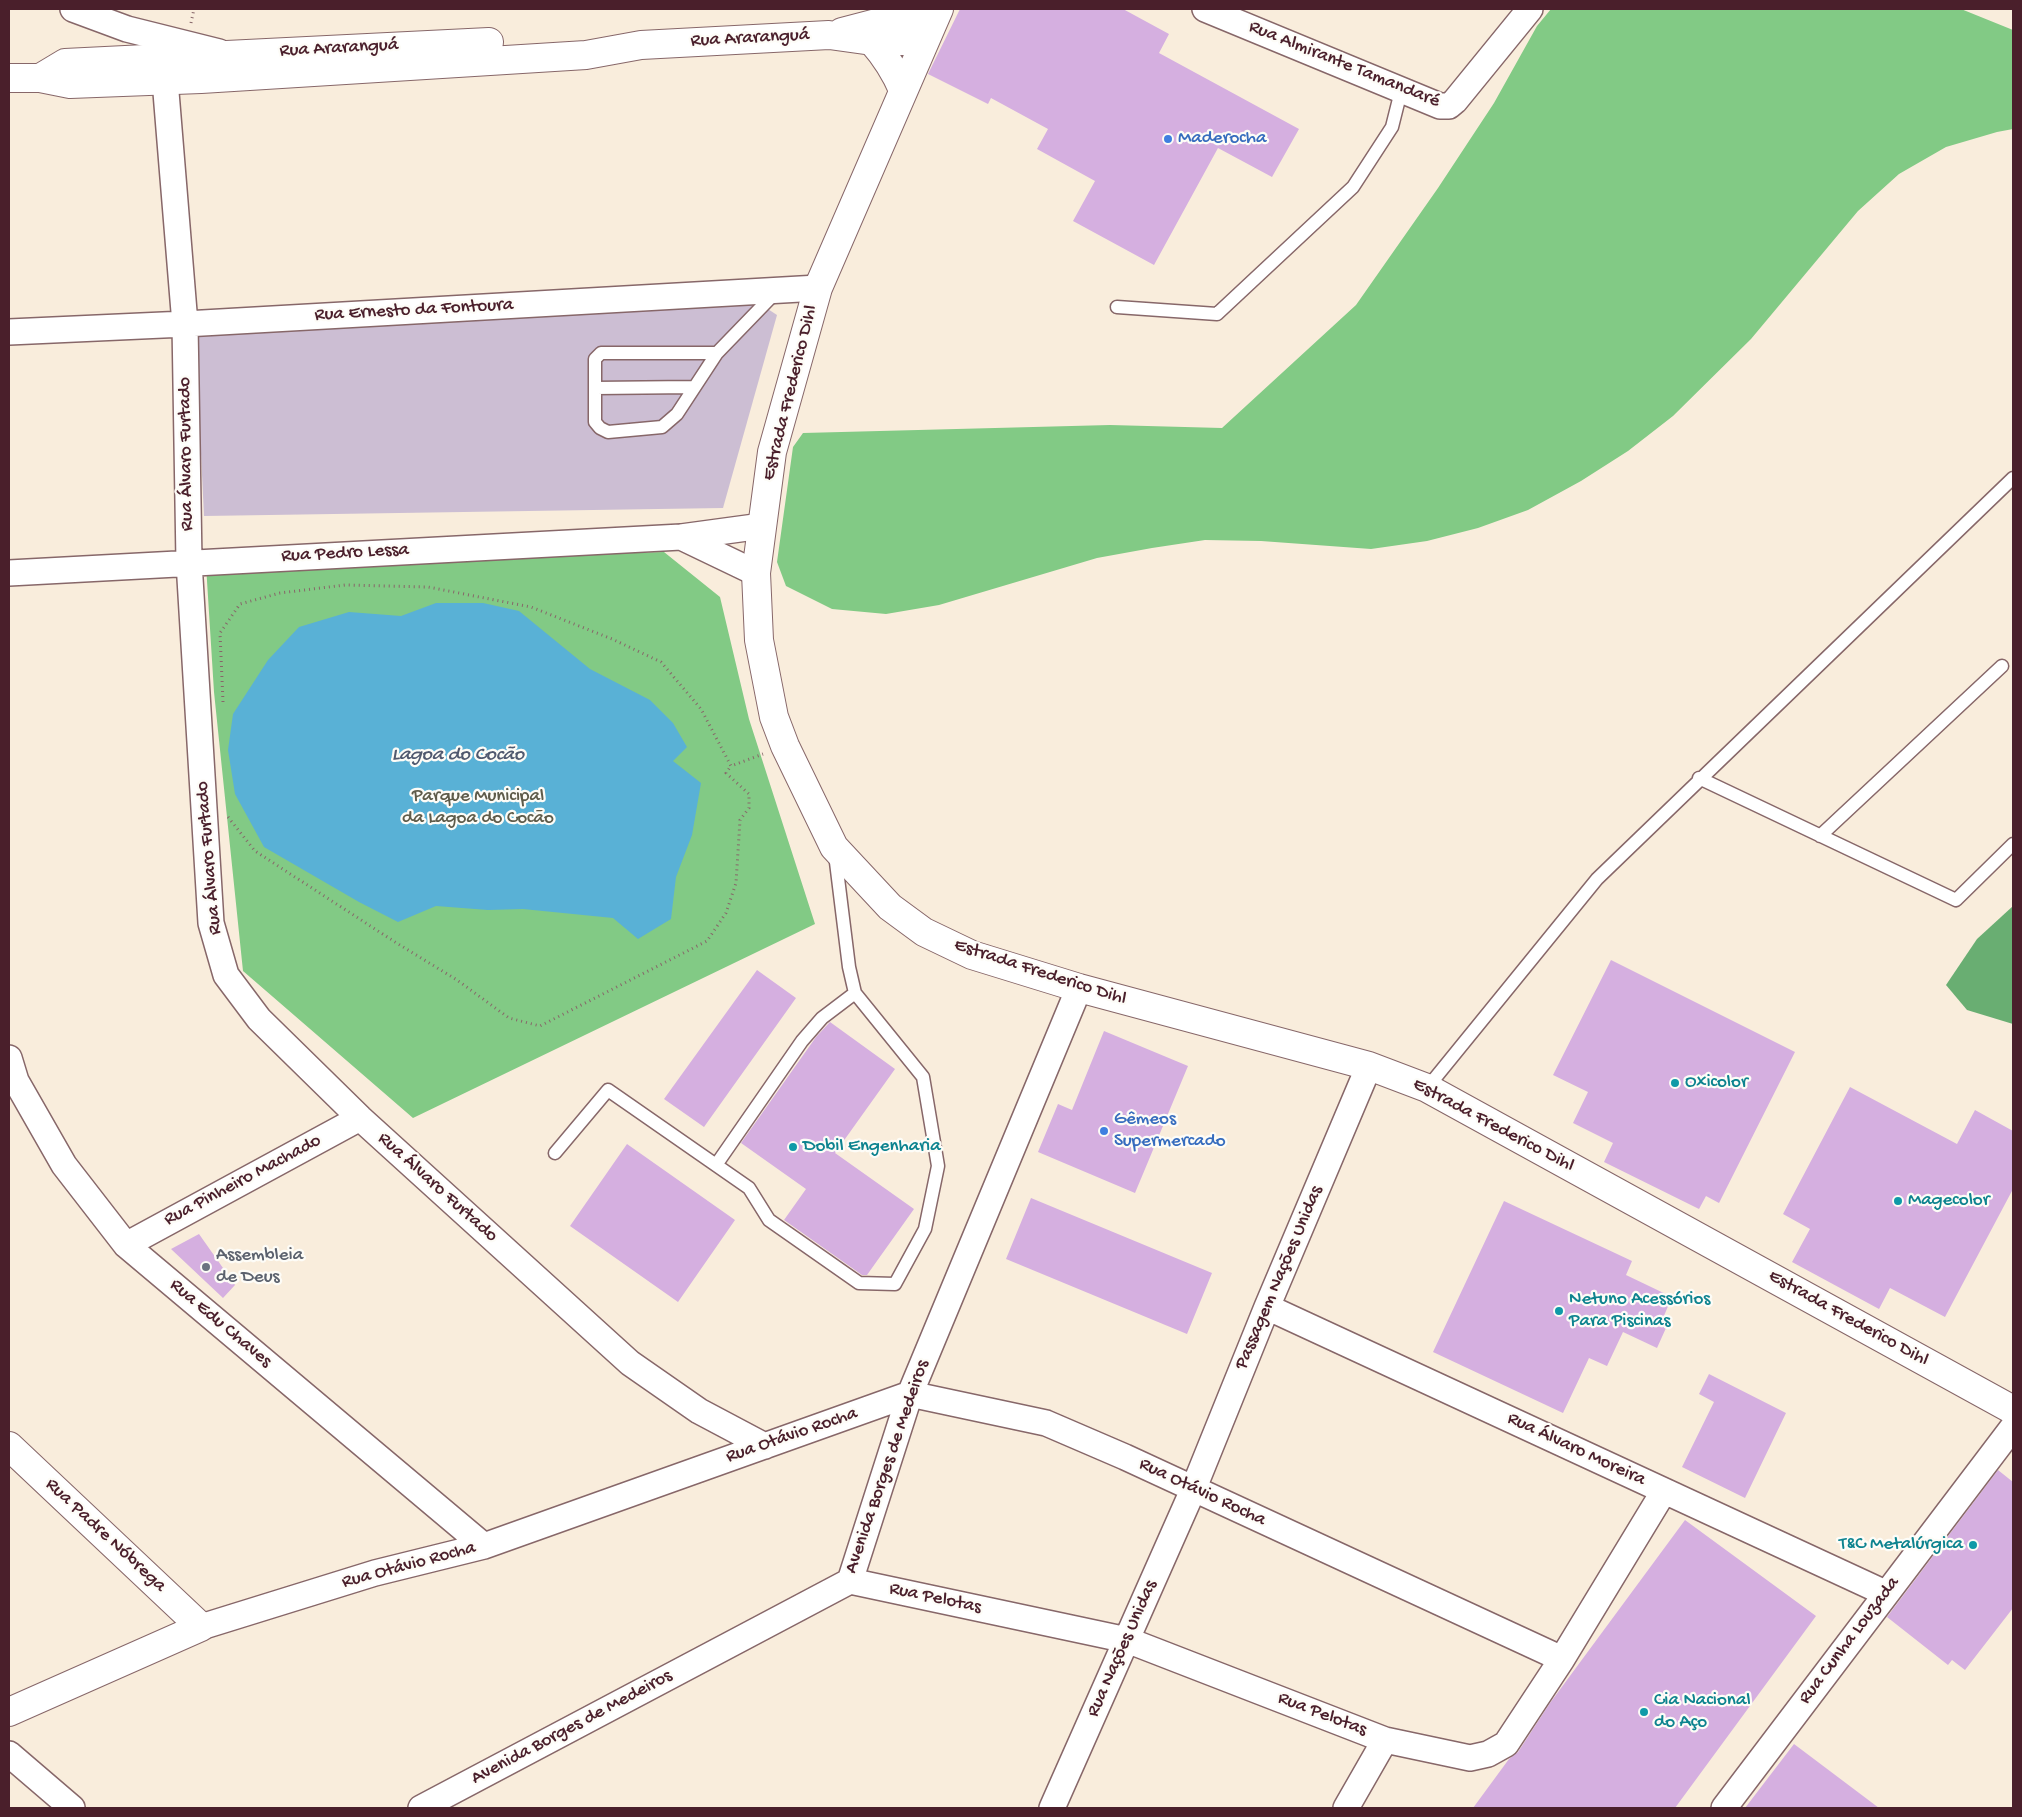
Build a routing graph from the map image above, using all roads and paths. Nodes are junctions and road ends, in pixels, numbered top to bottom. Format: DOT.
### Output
graph roads {
  1 [pos="73,9"];
  2 [pos="930,9"];
  3 [pos="939,9"];
  4 [pos="1205,9"];
  5 [pos="1530,9"];
  6 [pos="829,35"];
  7 [pos="872,41"];
  8 [pos="924,41"];
  9 [pos="641,45"];
  10 [pos="227,55"];
  11 [pos="9,78"];
  12 [pos="40,78"];
  13 [pos="165,80"];
  14 [pos="902,90"];
  15 [pos="1401,91"];
  16 [pos="818,288"];
  17 [pos="778,290"];
  18 [pos="1117,308"];
  19 [pos="185,324"];
  20 [pos="9,332"];
  21 [pos="717,353"];
  22 [pos="693,387"];
  23 [pos="595,388"];
  24 [pos="2013,478"];
  25 [pos="762,526"];
  26 [pos="681,537"];
  27 [pos="189,562"];
  28 [pos="9,573"];
  29 [pos="756,573"];
  30 [pos="2002,666"];
  31 [pos="223,708"];
  32 [pos="785,746"];
  33 [pos="731,766"];
  34 [pos="1699,778"];
  35 [pos="227,816"];
  36 [pos="1820,836"];
  37 [pos="2013,844"];
  38 [pos="834,847"];
  39 [pos="1079,988"];
  40 [pos="855,993"];
  41 [pos="9,1058"];
  42 [pos="1369,1066"];
  43 [pos="1427,1088"];
  44 [pos="360,1118"];
  45 [pos="555,1153"];
  46 [pos="716,1165"];
  47 [pos="126,1245"];
  48 [pos="1267,1307"];
  49 [pos="910,1394"];
  50 [pos="2013,1410"];
  51 [pos="2013,1426"];
  52 [pos="9,1446"];
  53 [pos="765,1446"];
  54 [pos="1193,1490"];
  55 [pos="1664,1491"];
  56 [pos="484,1546"];
  57 [pos="850,1581"];
  58 [pos="1885,1594"];
  59 [pos="201,1627"];
  60 [pos="1127,1640"];
  61 [pos="1562,1659"];
  62 [pos="9,1712"];
  63 [pos="1385,1740"];
  64 [pos="9,1754"];
  65 [pos="72,1808"];
  66 [pos="421,1808"];
  67 [pos="1052,1808"];
  68 [pos="1346,1808"];
  69 [pos="1724,1808"];
  1 -- 10 [label="street"];
  2 -- 6 [label="main road, Rua Araranguá"];
  3 -- 8 [label="main road, Estrada Frederico Dihl"];
  4 -- 15 [label="street, Rua Almirante Tamandaré"];
  5 -- 15 [label="street, Rua Almirante Tamandaré"];
  6 -- 7 [label="main road, Rua Araranguá"];
  6 -- 9 [label="main road, Rua Araranguá"];
  7 -- 8 [label="main road, Rua Araranguá"];
  7 -- 14 [label="main road"];
  8 -- 14 [label="main road, Estrada Frederico Dihl"];
  9 -- 10 [label="main road, Rua Araranguá"];
  9 -- 13 [label="main road, Rua Araranguá"];
  10 -- 12 [label="main road, Rua Araranguá"];
  11 -- 12 [label="main road, Rua Araranguá"];
  12 -- 13 [label="main road, Rua Araranguá"];
  13 -- 19 [label="street, Rua Álvaro Furtado"];
  14 -- 16 [label="main road, Estrada Frederico Dihl"];
  15 -- 18 [label="lane"];
  16 -- 17 [label="street, Rua Ernesto da Fontoura"];
  16 -- 25 [label="main road, Estrada Frederico Dihl"];
  17 -- 19 [label="street, Rua Ernesto da Fontoura"];
  17 -- 21 [label="lane"];
  19 -- 20 [label="street, Rua Ernesto da Fontoura"];
  19 -- 27 [label="street, Rua Álvaro Furtado"];
  21 -- 22 [label="lane"];
  21 -- 23 [label="lane"];
  22 -- 23 [label="lane"];
  22 -- 23 [label="lane"];
  24 -- 34 [label="lane"];
  25 -- 26 [label="street, Rua Pedro Lessa"];
  25 -- 29 [label="main road, Estrada Frederico Dihl"];
  26 -- 27 [label="street, Rua Pedro Lessa"];
  26 -- 29 [label="street, Rua Pedro Lessa"];
  27 -- 28 [label="street, Rua Pedro Lessa"];
  27 -- 44 [label="street, Rua Álvaro Furtado"];
  29 -- 32 [label="main road, Estrada Frederico Dihl"];
  30 -- 36 [label="lane"];
  31 -- 33 [label="path"];
  32 -- 33 [label="path"];
  32 -- 38 [label="main road, Estrada Frederico Dihl"];
  33 -- 35 [label="path"];
  34 -- 36 [label="lane"];
  34 -- 43 [label="lane"];
  36 -- 37 [label="lane"];
  38 -- 39 [label="main road, Estrada Frederico Dihl"];
  38 -- 40 [label="lane"];
  39 -- 42 [label="main road, Estrada Frederico Dihl"];
  39 -- 49 [label="street, Avenida Borges de Medeiros"];
  40 -- 46 [label="lane"];
  40 -- 46 [label="lane"];
  41 -- 47 [label="street, Rua Edu Chaves"];
  42 -- 43 [label="main road, Estrada Frederico Dihl"];
  42 -- 48 [label="street, Passagem Nações Unidas"];
  43 -- 50 [label="main road, Estrada Frederico Dihl"];
  44 -- 47 [label="street, Rua Pinheiro Machado"];
  44 -- 53 [label="street, Rua Álvaro Furtado"];
  45 -- 46 [label="lane"];
  47 -- 56 [label="street, Rua Edu Chaves"];
  48 -- 54 [label="street, Passagem Nações Unidas"];
  48 -- 55 [label="street, Rua Álvaro Moreira"];
  49 -- 53 [label="street, Rua Otávio Rocha"];
  49 -- 54 [label="street, Rua Otávio Rocha"];
  49 -- 57 [label="street, Avenida Borges de Medeiros"];
  51 -- 58 [label="street, Rua Cunha Louzada"];
  52 -- 59 [label="main road, Rua Padre Nóbrega"];
  53 -- 56 [label="street, Rua Otávio Rocha"];
  54 -- 60 [label="street, Rua Nações Unidas"];
  54 -- 61 [label="street, Rua Otávio Rocha"];
  55 -- 58 [label="street, Rua Álvaro Moreira"];
  55 -- 61 [label="street, Rua Pelotas"];
  56 -- 59 [label="street, Rua Otávio Rocha"];
  57 -- 60 [label="street, Rua Pelotas"];
  57 -- 66 [label="street, Avenida Borges de Medeiros"];
  58 -- 69 [label="street, Rua Cunha Louzada"];
  59 -- 62 [label="main road, Rua Otávio Rocha"];
  60 -- 63 [label="street, Rua Pelotas"];
  60 -- 67 [label="street, Rua Nações Unidas"];
  61 -- 63 [label="street, Rua Pelotas"];
  63 -- 68 [label="street"];
  64 -- 65 [label="street"];
}
